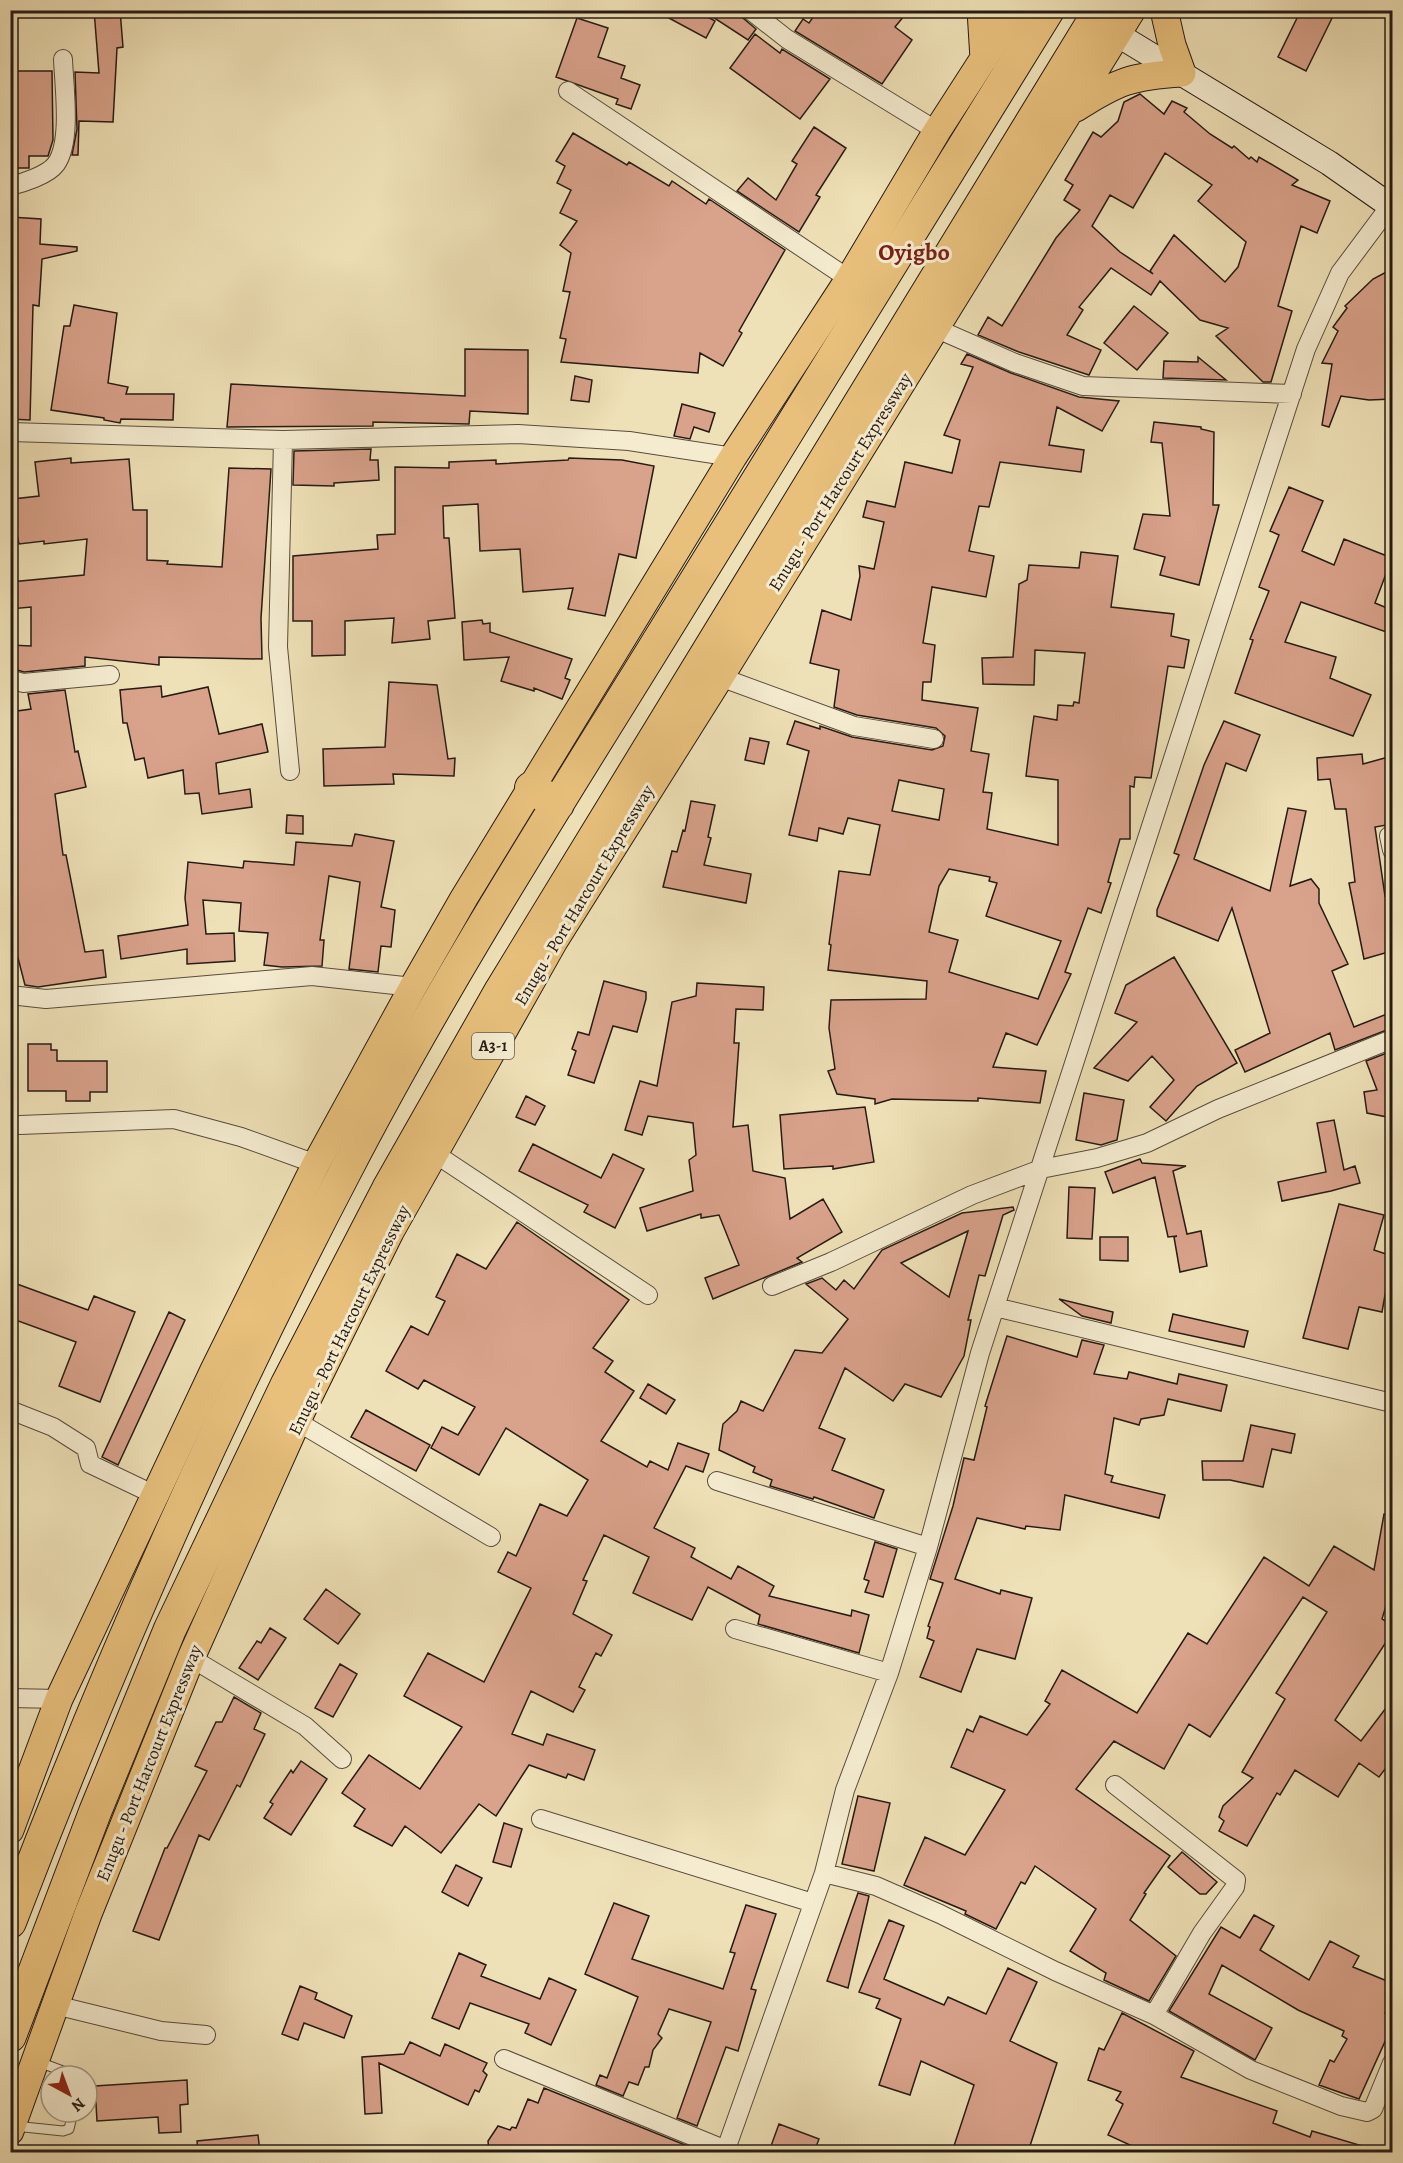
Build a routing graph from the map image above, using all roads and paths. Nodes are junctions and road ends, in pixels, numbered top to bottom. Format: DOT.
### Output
graph roads {
  1 [pos="750,10"];
  2 [pos="981,10"];
  3 [pos="1015,10"];
  4 [pos="1048,10"];
  5 [pos="1132,10"];
  6 [pos="1164,10"];
  7 [pos="1109,23"];
  8 [pos="63,59"];
  9 [pos="984,59"];
  10 [pos="1182,73"];
  11 [pos="568,91"];
  12 [pos="1069,112"];
  13 [pos="937,132"];
  14 [pos="10,186"];
  15 [pos="1391,207"];
  16 [pos="849,279"];
  17 [pos="935,328"];
  18 [pos="1292,394"];
  19 [pos="10,432"];
  20 [pos="283,440"];
  21 [pos="733,457"];
  22 [pos="110,675"];
  23 [pos="720,677"];
  24 [pos="10,679"];
  25 [pos="934,739"];
  26 [pos="290,771"];
  27 [pos="531,788"];
  28 [pos="558,804"];
  29 [pos="413,987"];
  30 [pos="10,995"];
  31 [pos="1392,1039"];
  32 [pos="20,1125"];
  33 [pos="434,1153"];
  34 [pos="316,1164"];
  35 [pos="1041,1169"];
  36 [pos="772,1286"];
  37 [pos="648,1295"];
  38 [pos="995,1307"];
  39 [pos="1392,1403"];
  40 [pos="10,1410"];
  41 [pos="298,1422"];
  42 [pos="717,1481"];
  43 [pos="155,1495"];
  44 [pos="491,1537"];
  45 [pos="928,1546"];
  46 [pos="136,1613"];
  47 [pos="170,1629"];
  48 [pos="735,1629"];
  49 [pos="191,1658"];
  50 [pos="889,1673"];
  51 [pos="10,1698"];
  52 [pos="59,1699"];
  53 [pos="342,1759"];
  54 [pos="1115,1785"];
  55 [pos="541,1820"];
  56 [pos="10,1830"];
  57 [pos="824,1872"];
  58 [pos="813,1903"];
  59 [pos="10,1922"];
  60 [pos="55,2005"];
  61 [pos="1154,2015"];
  62 [pos="206,2035"];
  63 [pos="10,2036"];
  64 [pos="504,2059"];
  65 [pos="34,2060"];
  66 [pos="1392,2063"];
  67 [pos="44,2064"];
  68 [pos="70,2124"];
  69 [pos="11,2128"];
  70 [pos="727,2152"];
  1 -- 13 [label="street"];
  2 -- 9 [label="main road"];
  3 -- 9 [label="main road"];
  4 -- 28 [label="highway"];
  5 -- 7 [label="main road, Enugu - Port Harcourt Expressway"];
  6 -- 10 [label="main road"];
  7 -- 10 [label="street"];
  7 -- 12 [label="main road, Enugu - Port Harcourt Expressway / A3-1"];
  7 -- 47 [label="highway, Enugu - Port Harcourt Expressway / A3-1"];
  8 -- 14 [label="street"];
  9 -- 13 [label="main road"];
  10 -- 12 [label="main road"];
  10 -- 15 [label="street"];
  11 -- 16 [label="street"];
  12 -- 17 [label="main road, Enugu - Port Harcourt Expressway / A3-1"];
  13 -- 16 [label="main road"];
  15 -- 18 [label="street"];
  16 -- 21 [label="main road"];
  17 -- 18 [label="street"];
  17 -- 23 [label="main road, Enugu - Port Harcourt Expressway / A3-1"];
  18 -- 35 [label="street"];
  19 -- 20 [label="street"];
  20 -- 21 [label="street"];
  20 -- 26 [label="street"];
  21 -- 27 [label="main road"];
  22 -- 24 [label="street"];
  23 -- 25 [label="street"];
  23 -- 33 [label="main road, Enugu - Port Harcourt Expressway / A3-1"];
  27 -- 28 [label="highway"];
  27 -- 29 [label="main road"];
  28 -- 46 [label="highway"];
  29 -- 30 [label="street"];
  29 -- 34 [label="main road"];
  31 -- 35 [label="street"];
  32 -- 34 [label="street"];
  33 -- 37 [label="street"];
  33 -- 41 [label="main road, Enugu - Port Harcourt Expressway / A3-1"];
  34 -- 43 [label="main road"];
  35 -- 36 [label="street"];
  35 -- 38 [label="street"];
  38 -- 39 [label="street"];
  38 -- 45 [label="street"];
  40 -- 43 [label="street"];
  41 -- 44 [label="street"];
  41 -- 49 [label="main road, Enugu - Port Harcourt Expressway / A3-1"];
  42 -- 45 [label="street"];
  43 -- 52 [label="main road"];
  45 -- 50 [label="street"];
  46 -- 47 [label="highway"];
  46 -- 59 [label="highway"];
  47 -- 63 [label="highway, Enugu - Port Harcourt Expressway / A3-1"];
  48 -- 50 [label="street"];
  49 -- 53 [label="street"];
  49 -- 60 [label="main road, Enugu - Port Harcourt Expressway / A3-1"];
  50 -- 57 [label="street"];
  51 -- 52 [label="street"];
  52 -- 56 [label="main road"];
  54 -- 61 [label="street"];
  55 -- 58 [label="street"];
  57 -- 58 [label="street"];
  57 -- 61 [label="street"];
  58 -- 70 [label="street"];
  60 -- 62 [label="street"];
  60 -- 65 [label="main road, Enugu - Port Harcourt Expressway / A3-1"];
  61 -- 66 [label="street"];
  64 -- 70 [label="street"];
  65 -- 67 [label="lane"];
  65 -- 69 [label="main road, Enugu - Port Harcourt Expressway / A3-1"];
  68 -- 69 [label="lane"];
}
